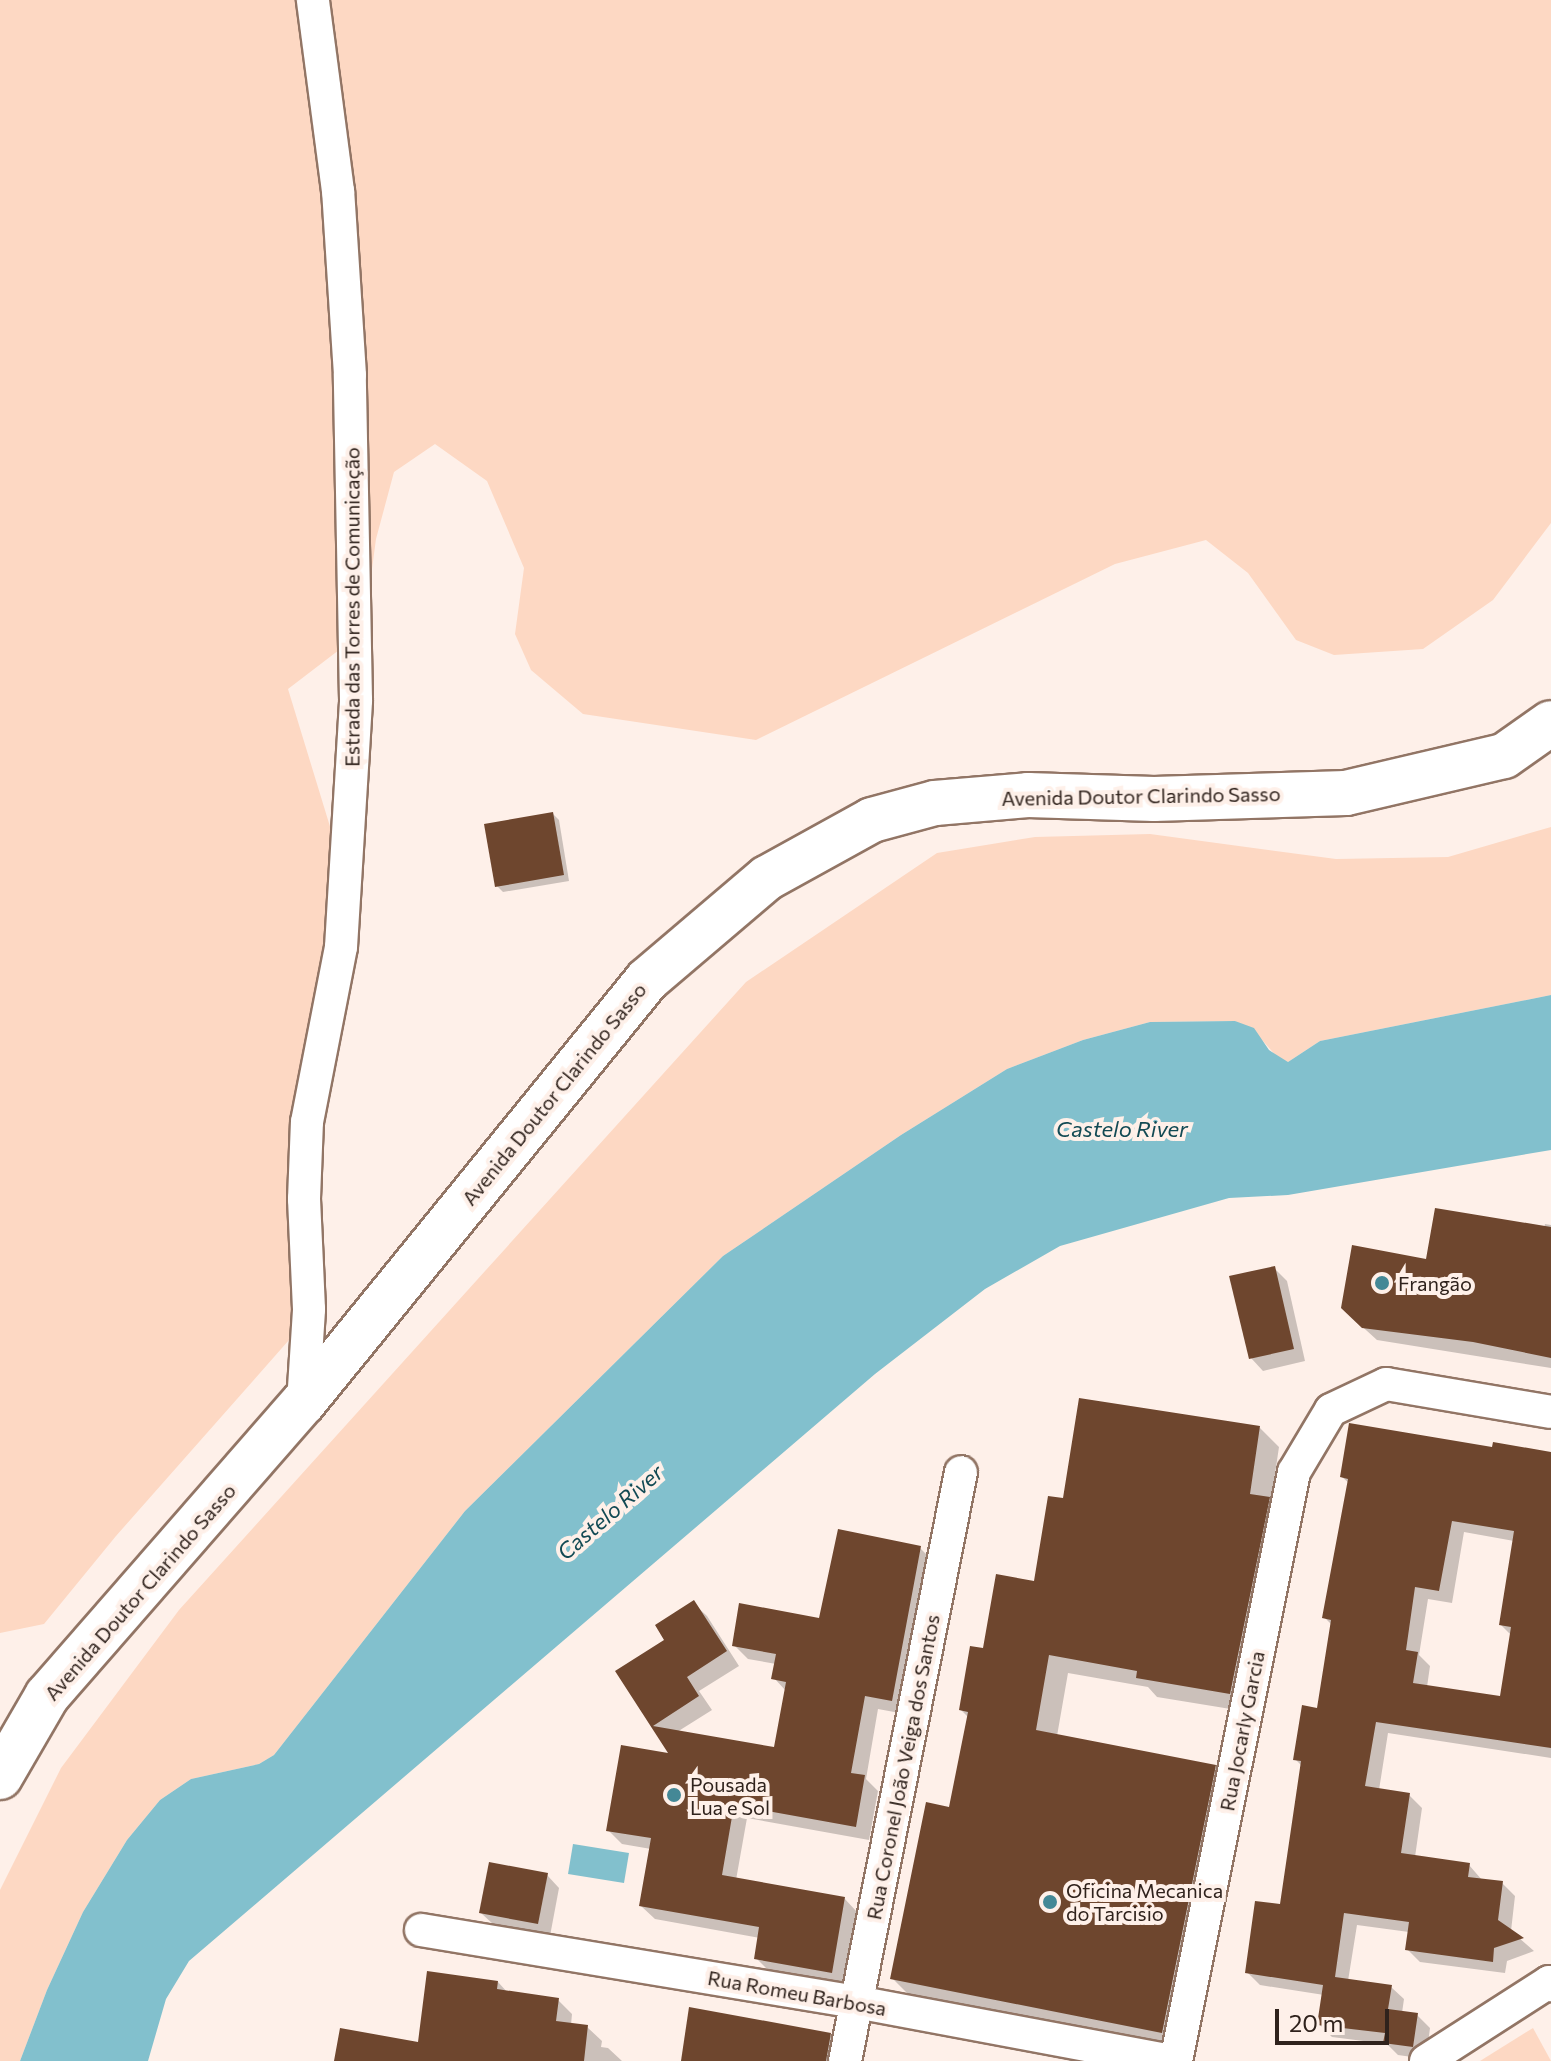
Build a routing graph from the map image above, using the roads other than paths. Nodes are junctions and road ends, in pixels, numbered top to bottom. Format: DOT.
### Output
graph roads {
  1 [pos="313,0"];
  2 [pos="1551,723"];
  3 [pos="303,1403"];
  4 [pos="1551,1412"];
  5 [pos="961,1472"];
  6 [pos="0,1777"];
  7 [pos="421,1930"];
  8 [pos="1550,1979"];
  9 [pos="856,2002"];
  10 [pos="845,2061"];
  11 [pos="1174,2061"];
  12 [pos="1426,2061"];
  1 -- 3 [label="street, Estrada das Torres de Comunicação"];
  2 -- 3 [label="main road, Avenida Doutor Clarindo Sasso"];
  3 -- 6 [label="main road, Avenida Doutor Clarindo Sasso"];
  4 -- 11 [label="street, Rua Jocarly Garcia"];
  5 -- 9 [label="street, Rua Coronel João Veiga dos Santos"];
  7 -- 9 [label="street, Rua Romeu Barbosa"];
  8 -- 12 [label="street"];
  9 -- 10 [label="street, Rua Coronel João Veiga dos Santos"];
  9 -- 11 [label="street, Rua Romeu Barbosa"];
}
